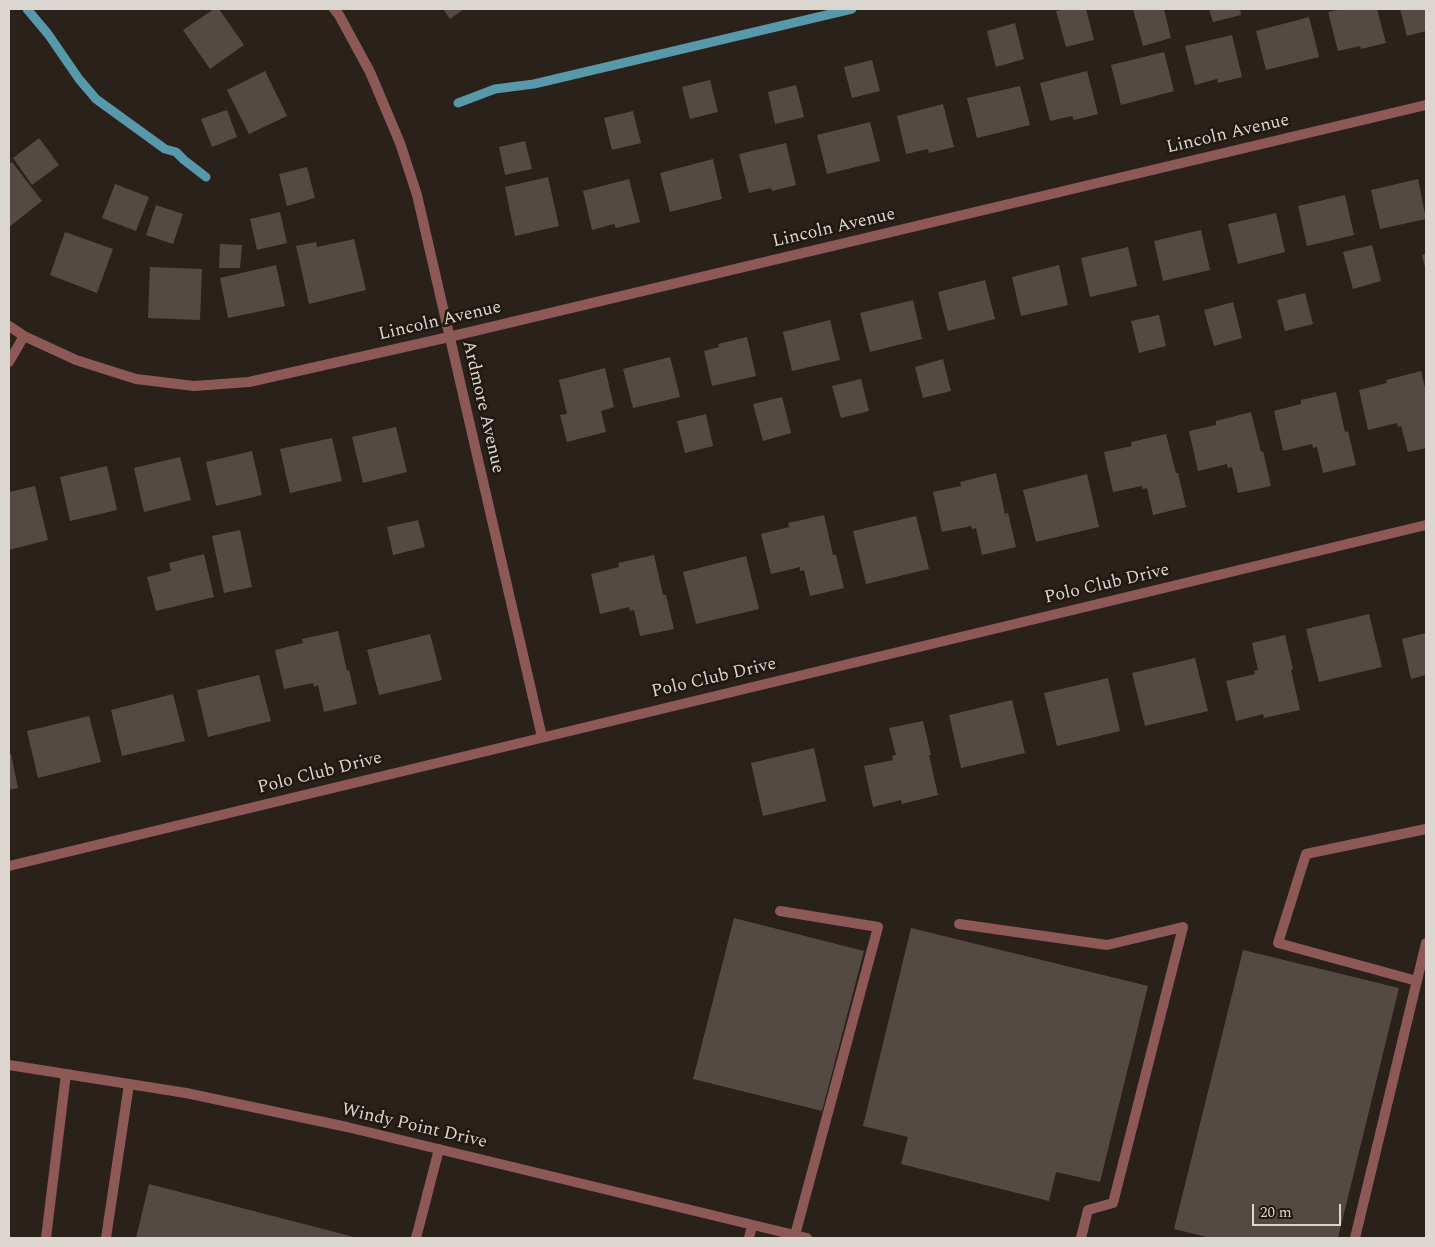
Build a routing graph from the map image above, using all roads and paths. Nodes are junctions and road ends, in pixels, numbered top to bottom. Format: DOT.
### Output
graph roads {
  1 [pos="334,9"];
  2 [pos="1426,105"];
  3 [pos="9,326"];
  4 [pos="24,336"];
  5 [pos="450,337"];
  6 [pos="9,362"];
  7 [pos="1426,525"];
  8 [pos="542,737"];
  9 [pos="1426,829"];
  10 [pos="9,866"];
  11 [pos="780,912"];
  12 [pos="959,924"];
  13 [pos="1426,943"];
  14 [pos="1417,981"];
  15 [pos="9,1065"];
  16 [pos="66,1074"];
  17 [pos="129,1084"];
  18 [pos="439,1149"];
  19 [pos="752,1226"];
  20 [pos="795,1235"];
  21 [pos="46,1238"];
  22 [pos="106,1238"];
  23 [pos="416,1238"];
  24 [pos="749,1238"];
  25 [pos="807,1238"];
  26 [pos="1081,1238"];
  27 [pos="1355,1238"];
  1 -- 5 [label="street, Ardmore Avenue"];
  2 -- 5 [label="street, Lincoln Avenue"];
  3 -- 4 [label="street, Lincoln Avenue"];
  4 -- 5 [label="street, Lincoln Avenue"];
  4 -- 6 [label="street"];
  5 -- 8 [label="street, Ardmore Avenue"];
  7 -- 8 [label="street, Polo Club Drive"];
  8 -- 10 [label="street, Polo Club Drive"];
  9 -- 14 [label="street"];
  11 -- 20 [label="street"];
  12 -- 26 [label="street"];
  13 -- 14 [label="street"];
  14 -- 27 [label="street"];
  15 -- 16 [label="street, Windy Point Drive"];
  16 -- 17 [label="street, Windy Point Drive"];
  16 -- 21 [label="street"];
  17 -- 18 [label="street, Windy Point Drive"];
  17 -- 22 [label="street"];
  18 -- 19 [label="street, Windy Point Drive"];
  18 -- 23 [label="street"];
  19 -- 20 [label="street, Windy Point Drive"];
  19 -- 24 [label="street"];
  20 -- 25 [label="street, Windy Point Drive"];
}
